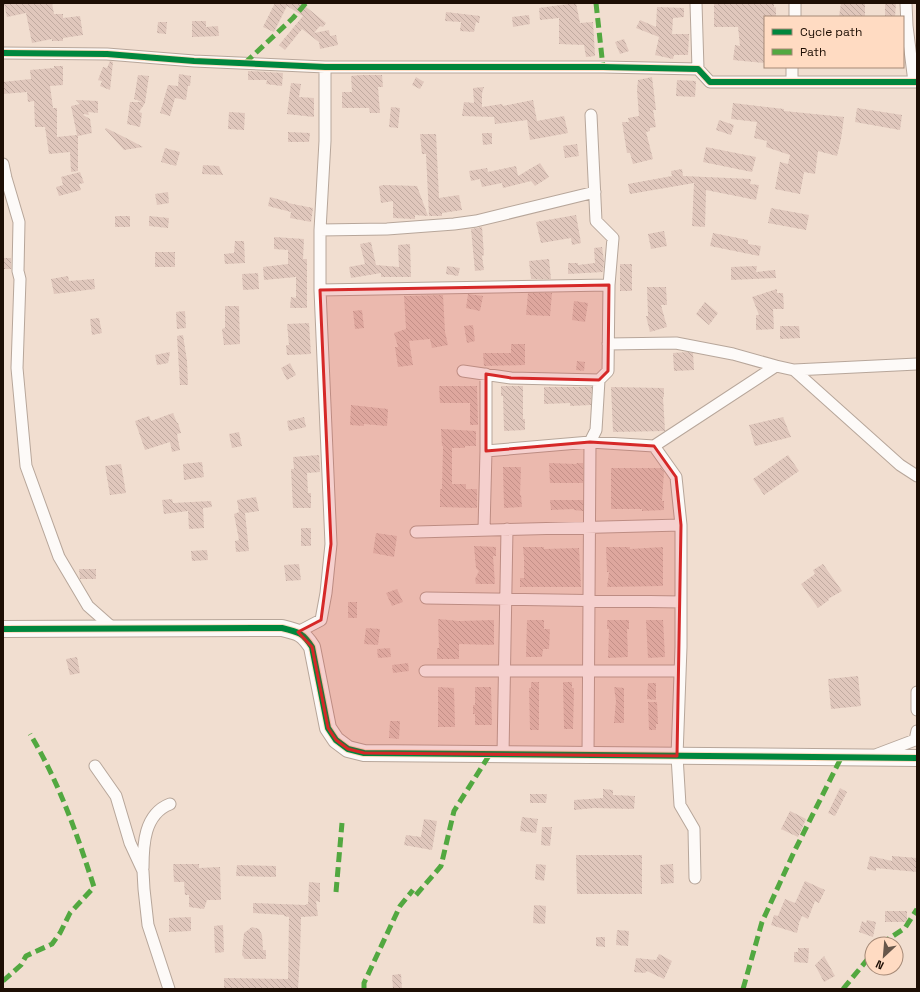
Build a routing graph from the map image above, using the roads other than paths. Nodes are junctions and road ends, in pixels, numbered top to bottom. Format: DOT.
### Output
graph roads {
  1 [pos="696,3"];
  2 [pos="795,3"];
  3 [pos="906,3"];
  4 [pos="795,16"];
  5 [pos="3,53"];
  6 [pos="325,67"];
  7 [pos="792,68"];
  8 [pos="698,69"];
  9 [pos="792,82"];
  10 [pos="916,82"];
  11 [pos="591,115"];
  12 [pos="3,164"];
  13 [pos="595,192"];
  14 [pos="320,230"];
  15 [pos="609,285"];
  16 [pos="320,290"];
  17 [pos="608,344"];
  18 [pos="917,364"];
  19 [pos="776,366"];
  20 [pos="794,370"];
  21 [pos="463,371"];
  22 [pos="486,374"];
  23 [pos="599,380"];
  24 [pos="590,442"];
  25 [pos="654,446"];
  26 [pos="486,451"];
  27 [pos="917,476"];
  28 [pos="681,525"];
  29 [pos="590,527"];
  30 [pos="507,529"];
  31 [pos="484,530"];
  32 [pos="416,532"];
  33 [pos="426,598"];
  34 [pos="506,599"];
  35 [pos="589,600"];
  36 [pos="681,602"];
  37 [pos="3,629"];
  38 [pos="114,629"];
  39 [pos="298,632"];
  40 [pos="425,671"];
  41 [pos="505,671"];
  42 [pos="588,671"];
  43 [pos="680,671"];
  44 [pos="917,692"];
  45 [pos="917,710"];
  46 [pos="917,730"];
  47 [pos="504,754"];
  48 [pos="588,755"];
  49 [pos="677,756"];
  50 [pos="866,758"];
  51 [pos="917,758"];
  52 [pos="95,766"];
  53 [pos="170,804"];
  54 [pos="143,871"];
  55 [pos="695,878"];
  56 [pos="170,989"];
  1 -- 8 [label="street"];
  2 -- 4 [label="street"];
  3 -- 10 [label="street"];
  5 -- 6 [label="street"];
  6 -- 8 [label="street"];
  6 -- 14 [label="street"];
  7 -- 9 [label="street"];
  8 -- 9 [label="street"];
  9 -- 10 [label="street"];
  11 -- 13 [label="street"];
  12 -- 38 [label="street"];
  13 -- 14 [label="street"];
  13 -- 15 [label="street"];
  14 -- 16 [label="street"];
  15 -- 16 [label="street"];
  15 -- 17 [label="street"];
  16 -- 39 [label="street"];
  17 -- 19 [label="street"];
  17 -- 23 [label="street"];
  18 -- 20 [label="street"];
  19 -- 20 [label="street"];
  19 -- 25 [label="street"];
  20 -- 27 [label="street"];
  21 -- 22 [label="street"];
  22 -- 23 [label="street"];
  22 -- 26 [label="street"];
  23 -- 24 [label="street"];
  24 -- 25 [label="street"];
  24 -- 26 [label="street"];
  24 -- 29 [label="street"];
  25 -- 28 [label="street"];
  26 -- 31 [label="street"];
  28 -- 29 [label="street"];
  28 -- 36 [label="street"];
  29 -- 30 [label="street"];
  29 -- 35 [label="street"];
  30 -- 31 [label="street"];
  30 -- 34 [label="street"];
  31 -- 32 [label="street"];
  33 -- 34 [label="street"];
  34 -- 35 [label="street"];
  34 -- 41 [label="street"];
  35 -- 36 [label="street"];
  35 -- 42 [label="street"];
  36 -- 43 [label="street"];
  37 -- 38 [label="street"];
  38 -- 39 [label="street"];
  39 -- 47 [label="street"];
  40 -- 41 [label="street"];
  41 -- 42 [label="street"];
  41 -- 47 [label="street"];
  42 -- 43 [label="street"];
  42 -- 48 [label="street"];
  43 -- 49 [label="street"];
  44 -- 45 [label="street"];
  46 -- 50 [label="street"];
  47 -- 48 [label="street"];
  48 -- 49 [label="street"];
  49 -- 50 [label="street"];
  49 -- 55 [label="street"];
  50 -- 51 [label="street"];
  52 -- 54 [label="street"];
  53 -- 54 [label="street"];
  54 -- 56 [label="street"];
}
